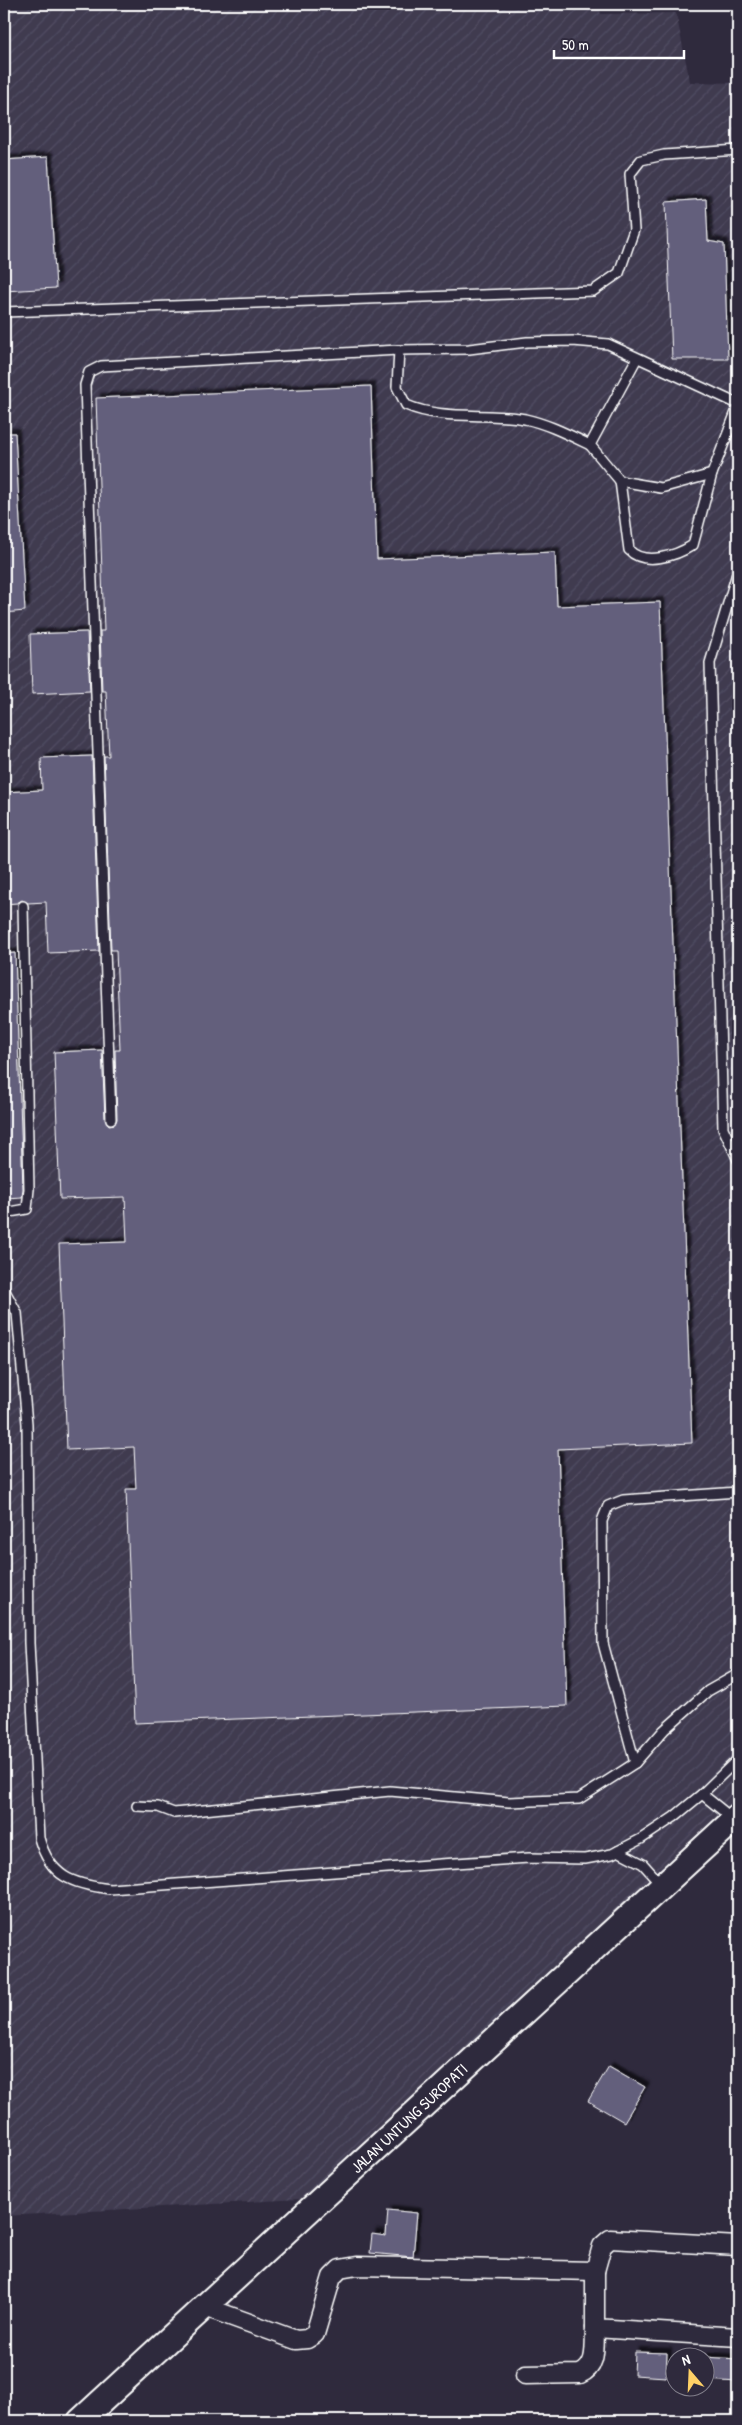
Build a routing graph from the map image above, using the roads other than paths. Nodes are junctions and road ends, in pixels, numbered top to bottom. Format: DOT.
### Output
graph roads {
  1 [pos="738,150"];
  2 [pos="4,312"];
  3 [pos="399,350"];
  4 [pos="637,358"];
  5 [pos="738,405"];
  6 [pos="590,445"];
  7 [pos="712,474"];
  8 [pos="620,481"];
  9 [pos="738,570"];
  10 [pos="23,906"];
  11 [pos="112,1119"];
  12 [pos="738,1160"];
  13 [pos="4,1213"];
  14 [pos="4,1288"];
  15 [pos="738,1492"];
  16 [pos="738,1674"];
  17 [pos="738,1759"];
  18 [pos="634,1764"];
  19 [pos="702,1794"];
  20 [pos="137,1806"];
  21 [pos="736,1818"];
  22 [pos="618,1851"];
  23 [pos="662,1885"];
  24 [pos="738,2246"];
  25 [pos="595,2271"];
  26 [pos="205,2308"];
  27 [pos="595,2328"];
  28 [pos="738,2337"];
  29 [pos="525,2375"];
  30 [pos="80,2421"];
  1 -- 2 [label="lane"];
  3 -- 4 [label="lane"];
  3 -- 6 [label="lane"];
  3 -- 11 [label="lane"];
  4 -- 5 [label="lane"];
  4 -- 6 [label="lane"];
  5 -- 7 [label="lane"];
  6 -- 8 [label="lane"];
  7 -- 8 [label="lane"];
  7 -- 8 [label="lane"];
  9 -- 12 [label="lane"];
  10 -- 13 [label="lane"];
  14 -- 22 [label="lane"];
  15 -- 18 [label="lane"];
  16 -- 18 [label="lane"];
  17 -- 19 [label="lane"];
  18 -- 20 [label="lane"];
  19 -- 21 [label="lane"];
  19 -- 22 [label="lane"];
  21 -- 23 [label="main road, JALAN UNTUNG SUROPATI"];
  22 -- 23 [label="lane"];
  23 -- 26 [label="main road, JALAN UNTUNG SUROPATI"];
  24 -- 25 [label="street"];
  25 -- 26 [label="street"];
  25 -- 27 [label="street"];
  26 -- 30 [label="main road, JALAN UNTUNG SUROPATI"];
  27 -- 28 [label="street"];
  27 -- 29 [label="street"];
}
